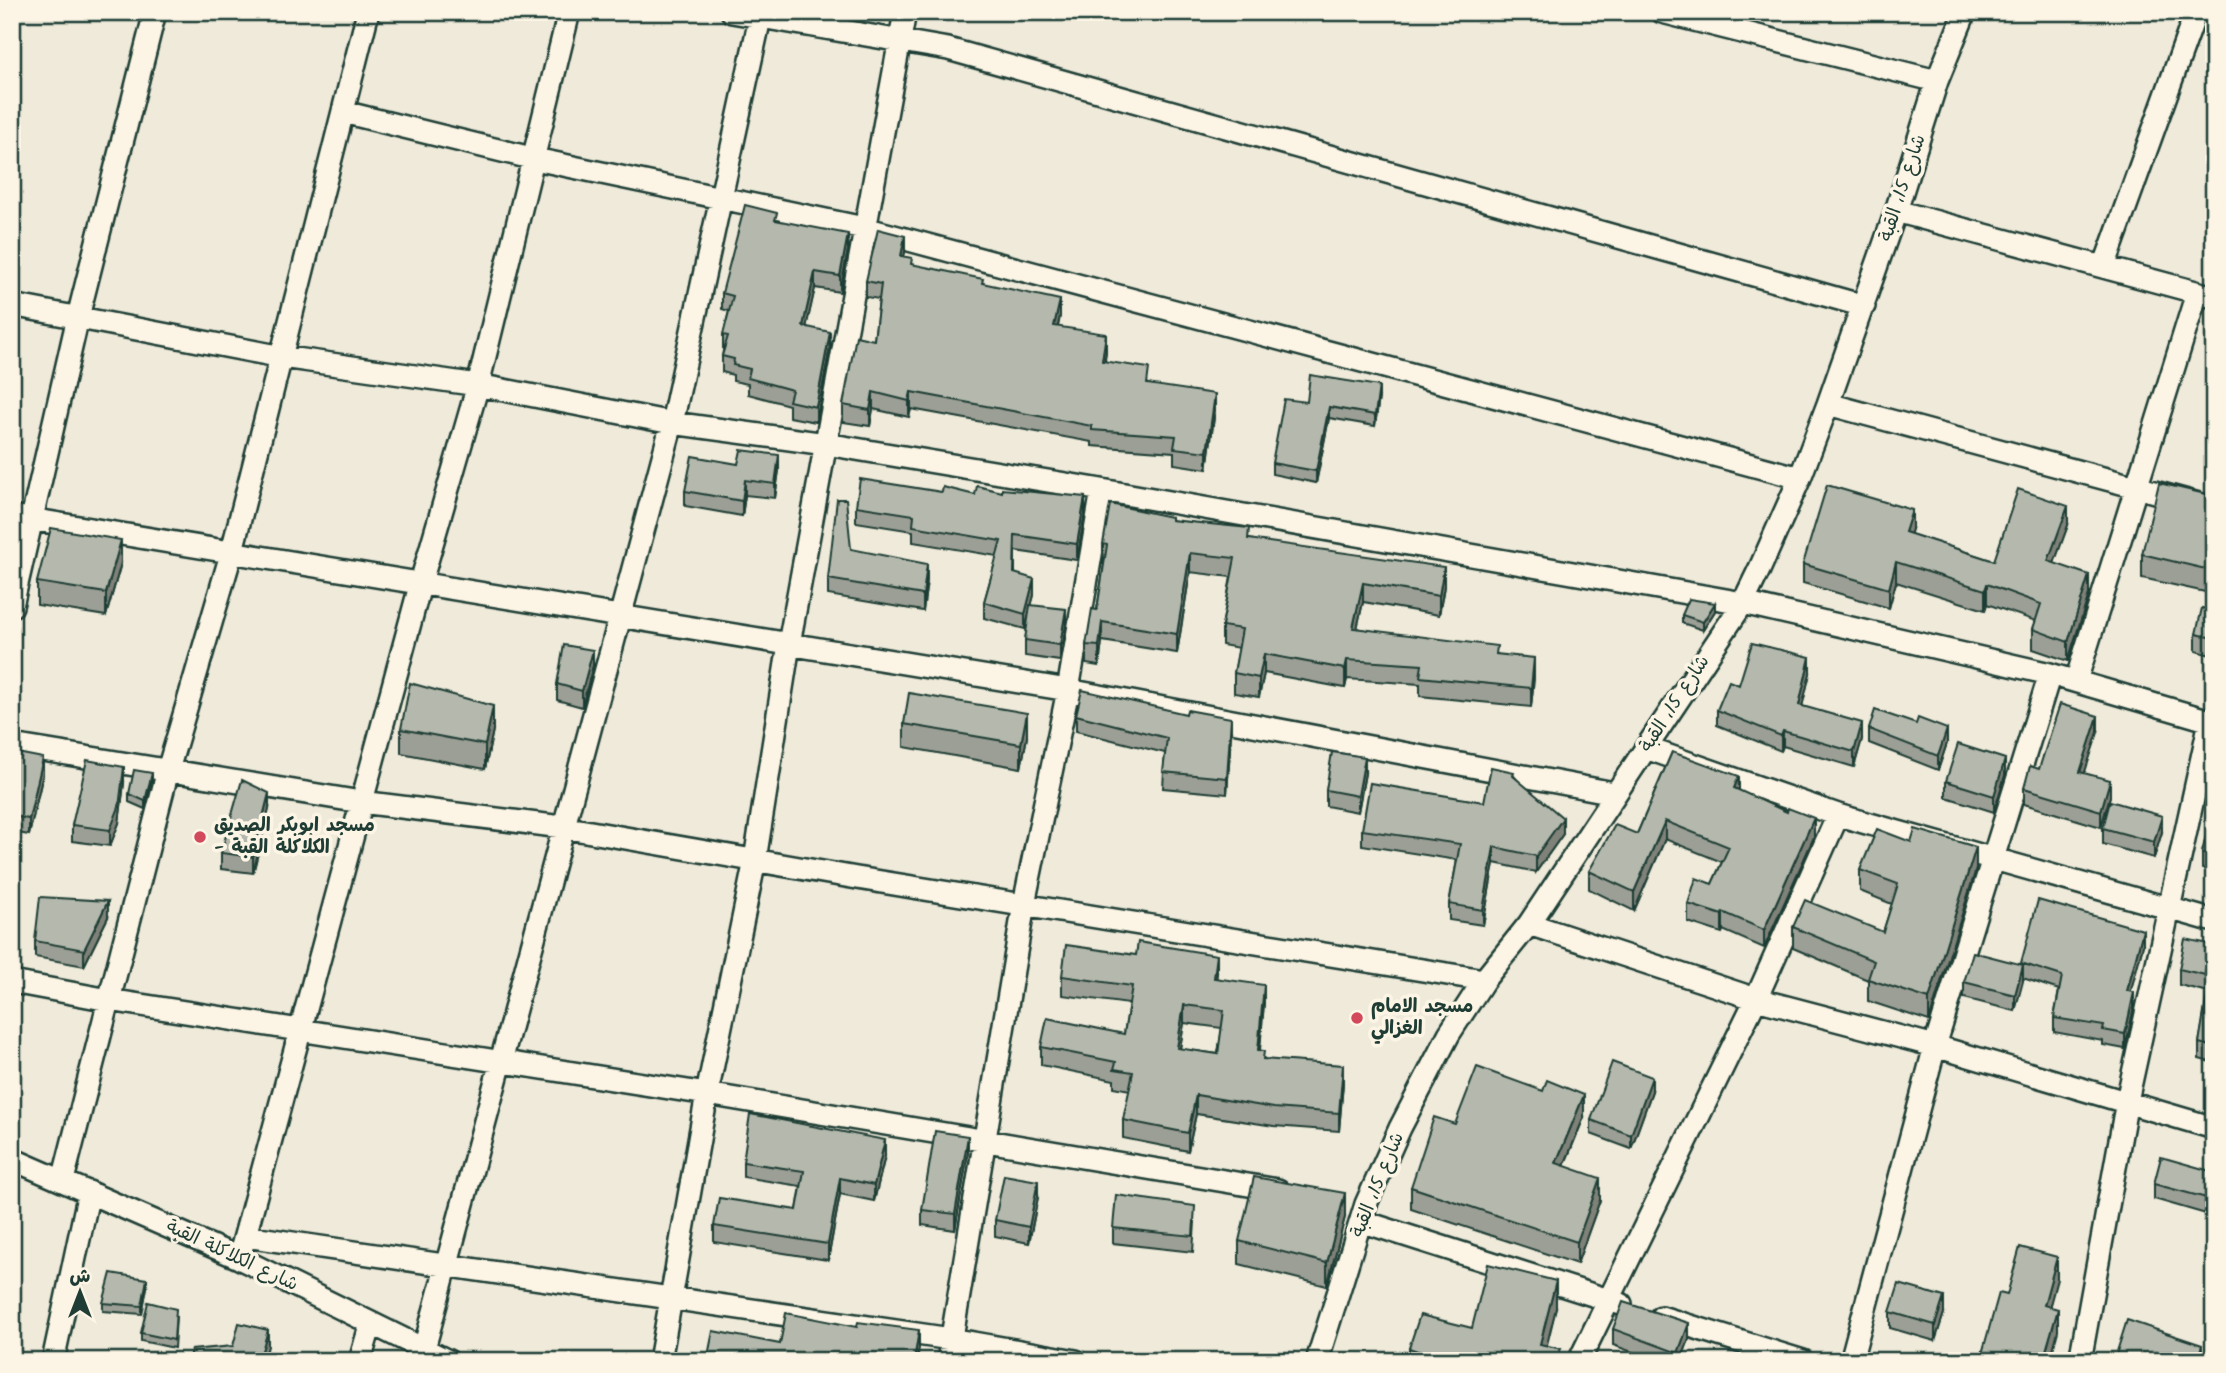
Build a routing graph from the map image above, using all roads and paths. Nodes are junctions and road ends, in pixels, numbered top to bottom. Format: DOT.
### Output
graph roads {
  1 [pos="155,12"];
  2 [pos="368,12"];
  3 [pos="569,12"];
  4 [pos="732,12"];
  5 [pos="905,12"];
  6 [pos="1662,12"];
  7 [pos="1965,12"];
  8 [pos="2196,12"];
  9 [pos="760,18"];
  10 [pos="900,39"];
  11 [pos="1937,81"];
  12 [pos="343,112"];
  13 [pos="535,159"];
  14 [pos="723,196"];
  15 [pos="1896,211"];
  16 [pos="864,228"];
  17 [pos="2104,267"];
  18 [pos="2205,295"];
  19 [pos="12,305"];
  20 [pos="1864,306"];
  21 [pos="78,317"];
  22 [pos="282,357"];
  23 [pos="478,385"];
  24 [pos="1828,404"];
  25 [pos="672,423"];
  26 [pos="826,444"];
  27 [pos="1800,478"];
  28 [pos="2133,489"];
  29 [pos="1102,490"];
  30 [pos="2214,508"];
  31 [pos="12,516"];
  32 [pos="34,520"];
  33 [pos="232,551"];
  34 [pos="421,582"];
  35 [pos="1743,603"];
  36 [pos="12,606"];
  37 [pos="619,616"];
  38 [pos="789,645"];
  39 [pos="2050,674"];
  40 [pos="2076,681"];
  41 [pos="1068,690"];
  42 [pos="2212,722"];
  43 [pos="12,745"];
  44 [pos="1646,748"];
  45 [pos="168,770"];
  46 [pos="1614,793"];
  47 [pos="361,802"];
  48 [pos="1838,815"];
  49 [pos="562,827"];
  50 [pos="755,860"];
  51 [pos="1993,860"];
  52 [pos="1024,904"];
  53 [pos="2168,908"];
  54 [pos="2214,921"];
  55 [pos="1529,924"];
  56 [pos="1484,980"];
  57 [pos="12,982"];
  58 [pos="1756,999"];
  59 [pos="109,1000"];
  60 [pos="299,1029"];
  61 [pos="1936,1046"];
  62 [pos="500,1062"];
  63 [pos="707,1094"];
  64 [pos="2127,1101"];
  65 [pos="2214,1128"];
  66 [pos="984,1142"];
  67 [pos="12,1159"];
  68 [pos="64,1180"];
  69 [pos="89,1192"];
  70 [pos="1298,1193"];
  71 [pos="1339,1199"];
  72 [pos="1364,1212"];
  73 [pos="245,1236"];
  74 [pos="239,1258"];
  75 [pos="444,1264"];
  76 [pos="670,1299"];
  77 [pos="1609,1300"];
  78 [pos="371,1323"];
  79 [pos="951,1339"];
  80 [pos="424,1349"];
  81 [pos="53,1361"];
  82 [pos="360,1361"];
  83 [pos="448,1361"];
  84 [pos="660,1361"];
  85 [pos="948,1361"];
  86 [pos="1076,1361"];
  87 [pos="1317,1361"];
  88 [pos="1579,1361"];
  89 [pos="1803,1361"];
  90 [pos="1851,1361"];
  91 [pos="2080,1361"];
  1 -- 21 [label="street"];
  2 -- 12 [label="street"];
  3 -- 13 [label="street"];
  4 -- 9 [label="street"];
  5 -- 10 [label="street"];
  6 -- 11 [label="street"];
  7 -- 11 [label="street, شارع 15، القبة"];
  8 -- 17 [label="street"];
  9 -- 10 [label="street"];
  9 -- 14 [label="street"];
  10 -- 16 [label="street"];
  10 -- 20 [label="street"];
  11 -- 15 [label="street, شارع 15، القبة"];
  12 -- 13 [label="street"];
  12 -- 22 [label="street"];
  13 -- 14 [label="street"];
  13 -- 23 [label="street"];
  14 -- 16 [label="street"];
  14 -- 25 [label="street"];
  15 -- 17 [label="street"];
  15 -- 20 [label="street, شارع 15، القبة"];
  16 -- 26 [label="street"];
  16 -- 27 [label="street"];
  17 -- 18 [label="street"];
  18 -- 28 [label="street"];
  19 -- 21 [label="street"];
  20 -- 24 [label="street, شارع 15، القبة"];
  21 -- 22 [label="street"];
  21 -- 32 [label="street"];
  22 -- 23 [label="street"];
  22 -- 33 [label="street"];
  23 -- 25 [label="street"];
  23 -- 34 [label="street"];
  24 -- 27 [label="street, شارع 15، القبة"];
  24 -- 28 [label="street"];
  25 -- 26 [label="street"];
  25 -- 37 [label="street"];
  26 -- 29 [label="street"];
  26 -- 38 [label="street"];
  27 -- 35 [label="street, شارع 15، القبة"];
  28 -- 30 [label="street"];
  28 -- 40 [label="street"];
  29 -- 35 [label="street"];
  29 -- 41 [label="street"];
  31 -- 32 [label="street"];
  32 -- 33 [label="street"];
  32 -- 36 [label="street"];
  33 -- 34 [label="street"];
  33 -- 45 [label="street"];
  34 -- 37 [label="street"];
  34 -- 47 [label="street"];
  35 -- 39 [label="street"];
  35 -- 44 [label="street, شارع 15، القبة"];
  37 -- 38 [label="street"];
  37 -- 49 [label="street"];
  38 -- 41 [label="street"];
  38 -- 50 [label="street"];
  39 -- 40 [label="street"];
  39 -- 51 [label="street"];
  40 -- 42 [label="street"];
  41 -- 46 [label="street"];
  41 -- 52 [label="street"];
  42 -- 53 [label="street"];
  43 -- 45 [label="street"];
  44 -- 46 [label="street, شارع 15، القبة"];
  44 -- 48 [label="street"];
  45 -- 47 [label="street"];
  45 -- 59 [label="street"];
  46 -- 55 [label="street, شارع 15، القبة"];
  47 -- 49 [label="street"];
  47 -- 60 [label="street"];
  48 -- 51 [label="street"];
  48 -- 58 [label="street"];
  49 -- 50 [label="street"];
  49 -- 62 [label="street"];
  50 -- 52 [label="street"];
  50 -- 63 [label="street"];
  51 -- 53 [label="street"];
  51 -- 61 [label="street"];
  52 -- 56 [label="street"];
  52 -- 66 [label="street"];
  53 -- 54 [label="street"];
  53 -- 64 [label="street"];
  55 -- 56 [label="street, شارع 15، القبة"];
  55 -- 58 [label="street"];
  56 -- 72 [label="street, شارع 15، القبة"];
  57 -- 59 [label="street"];
  58 -- 61 [label="street"];
  58 -- 77 [label="street"];
  59 -- 60 [label="street"];
  59 -- 68 [label="street"];
  60 -- 62 [label="street"];
  60 -- 73 [label="street"];
  61 -- 64 [label="street"];
  61 -- 90 [label="street"];
  62 -- 63 [label="street"];
  62 -- 75 [label="street"];
  63 -- 66 [label="street"];
  63 -- 76 [label="street"];
  64 -- 65 [label="street"];
  64 -- 91 [label="street"];
  66 -- 70 [label="street"];
  66 -- 79 [label="street"];
  67 -- 68 [label="street, شارع الكلاكلة القبة"];
  68 -- 69 [label="street, شارع الكلاكلة القبة"];
  69 -- 74 [label="street, شارع الكلاكلة القبة"];
  69 -- 81 [label="street"];
  71 -- 72 [label="street"];
  72 -- 77 [label="street"];
  72 -- 87 [label="street, شارع 15، القبة"];
  73 -- 74 [label="street"];
  73 -- 75 [label="street"];
  74 -- 78 [label="street, شارع الكلاكلة القبة"];
  75 -- 76 [label="street"];
  75 -- 80 [label="street"];
  76 -- 79 [label="street"];
  76 -- 84 [label="street"];
  77 -- 88 [label="street"];
  77 -- 89 [label="street"];
  78 -- 80 [label="street, شارع الكلاكلة القبة"];
  78 -- 82 [label="street"];
  79 -- 85 [label="street"];
  79 -- 86 [label="street"];
  80 -- 83 [label="street, شارع الكلاكلة القبة"];
}
